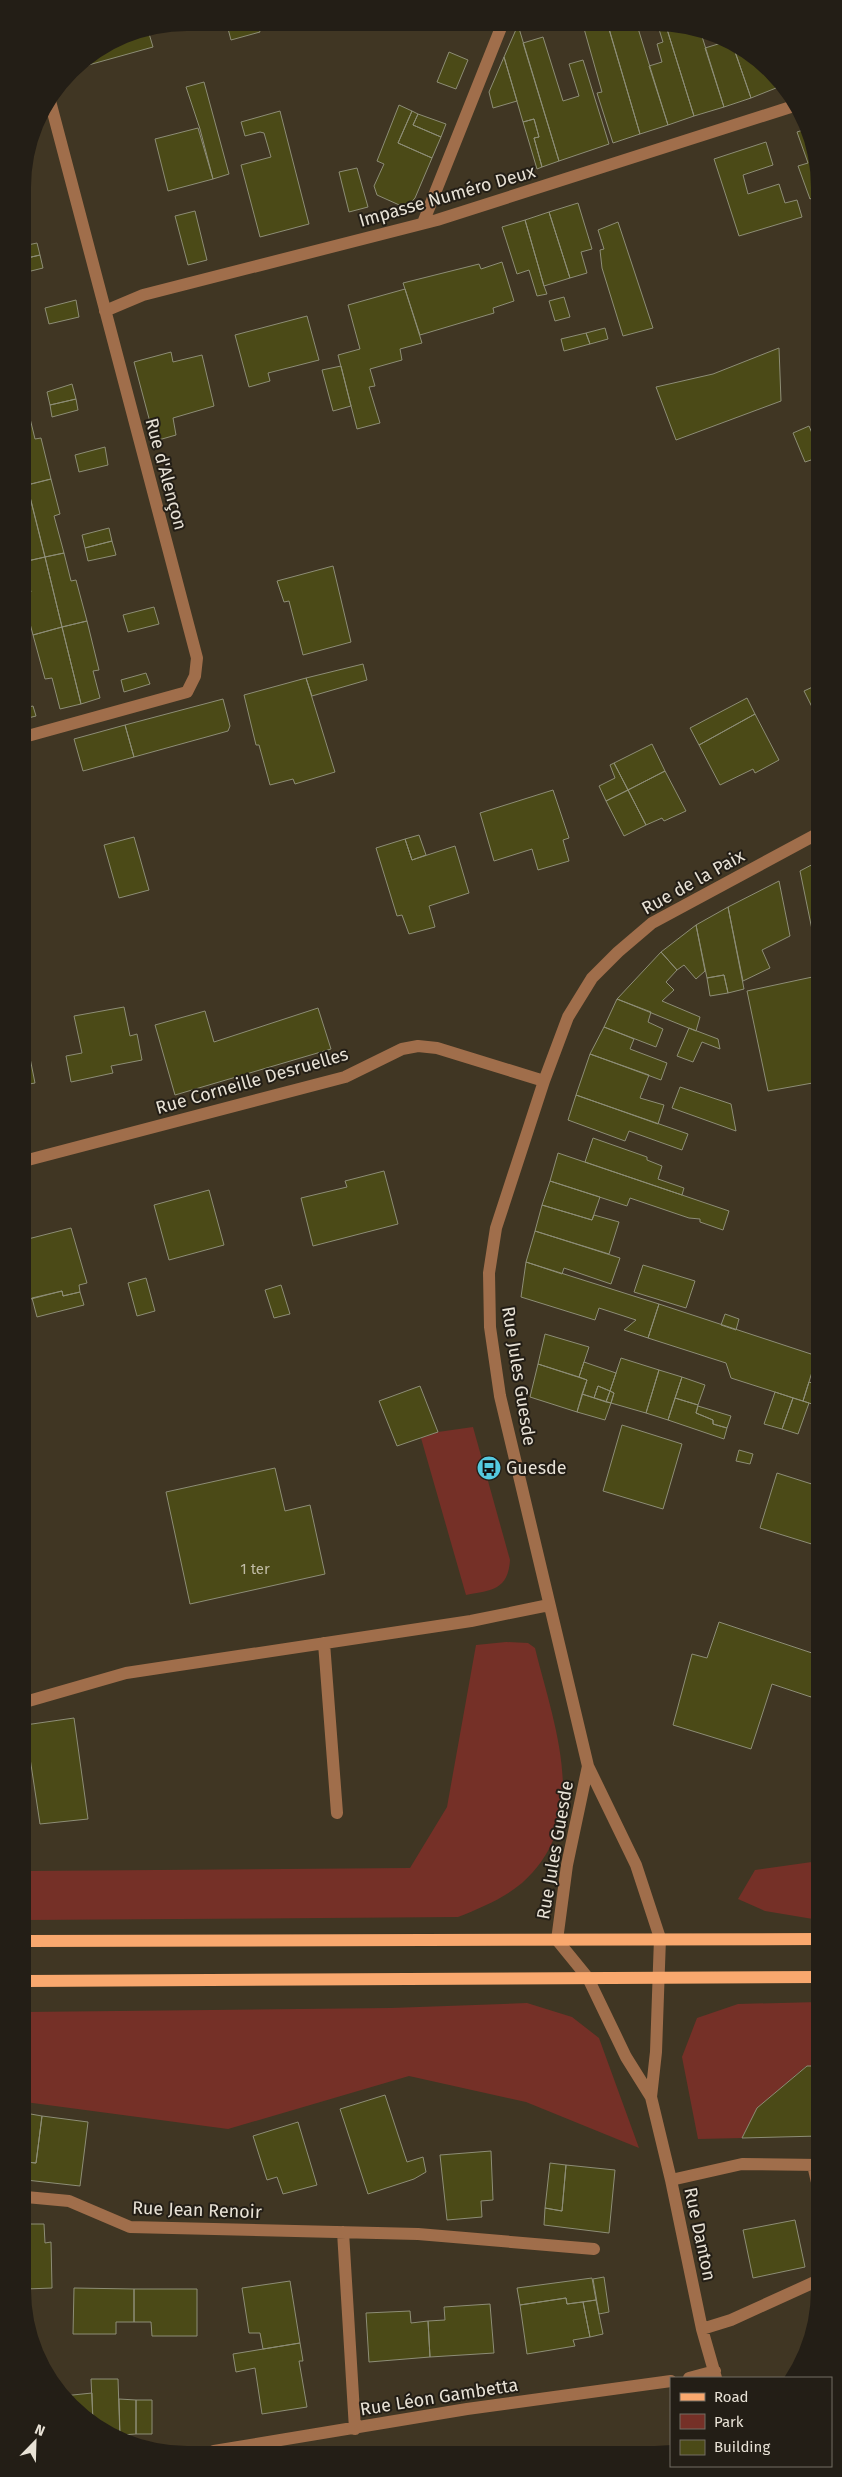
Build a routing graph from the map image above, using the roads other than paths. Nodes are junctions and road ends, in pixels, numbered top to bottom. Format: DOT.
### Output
graph roads {
  1 [pos="499,31"];
  2 [pos="789,108"];
  3 [pos="52,110"];
  4 [pos="424,223"];
  5 [pos="105,311"];
  6 [pos="32,735"];
  7 [pos="811,837"];
  8 [pos="544,1082"];
  9 [pos="32,1159"];
  10 [pos="549,1605"];
  11 [pos="324,1643"];
  12 [pos="31,1700"];
  13 [pos="588,1766"];
  14 [pos="337,1813"];
  15 [pos="660,1938"];
  16 [pos="810,1939"];
  17 [pos="558,1940"];
  18 [pos="31,1941"];
  19 [pos="659,1977"];
  20 [pos="810,1977"];
  21 [pos="588,1978"];
  22 [pos="31,1981"];
  23 [pos="651,2097"];
  24 [pos="810,2165"];
  25 [pos="671,2180"];
  26 [pos="31,2198"];
  27 [pos="343,2232"];
  28 [pos="594,2249"];
  29 [pos="810,2284"];
  30 [pos="702,2329"];
  31 [pos="716,2375"];
  32 [pos="698,2377"];
  33 [pos="670,2381"];
  34 [pos="355,2429"];
  35 [pos="246,2446"];
  1 -- 4 [label="street"];
  2 -- 4 [label="street, Impasse Numéro Deux"];
  3 -- 5 [label="street, Rue d'Alençon"];
  4 -- 5 [label="street, Impasse Numéro Deux"];
  5 -- 6 [label="street, Rue d'Alençon"];
  7 -- 8 [label="street, Rue de la Paix"];
  8 -- 9 [label="street, Rue Corneille Desruelles"];
  8 -- 10 [label="street, Rue Jules Guesde"];
  10 -- 11 [label="street"];
  10 -- 13 [label="street, Rue Jules Guesde"];
  11 -- 12 [label="street"];
  11 -- 14 [label="street"];
  13 -- 15 [label="street, Rue Jules Guesde"];
  13 -- 17 [label="street, Rue Jules Guesde"];
  15 -- 16 [label="main road"];
  15 -- 17 [label="main road"];
  15 -- 19 [label="street, Rue Jules Guesde"];
  17 -- 18 [label="main road"];
  17 -- 21 [label="street, Rue Danton"];
  19 -- 20 [label="main road"];
  19 -- 21 [label="main road"];
  19 -- 23 [label="street, Rue Danton"];
  21 -- 22 [label="main road"];
  21 -- 23 [label="street, Rue Danton"];
  23 -- 25 [label="street, Rue Danton"];
  24 -- 25 [label="street"];
  25 -- 30 [label="street, Rue Danton"];
  26 -- 27 [label="street, Rue Jean Renoir"];
  27 -- 28 [label="street, Rue Jean Renoir"];
  27 -- 34 [label="street"];
  29 -- 30 [label="street"];
  30 -- 31 [label="street, Rue Danton"];
  31 -- 32 [label="street"];
  33 -- 34 [label="street, Rue Léon Gambetta"];
  34 -- 35 [label="street, Rue Léon Gambetta"];
}
